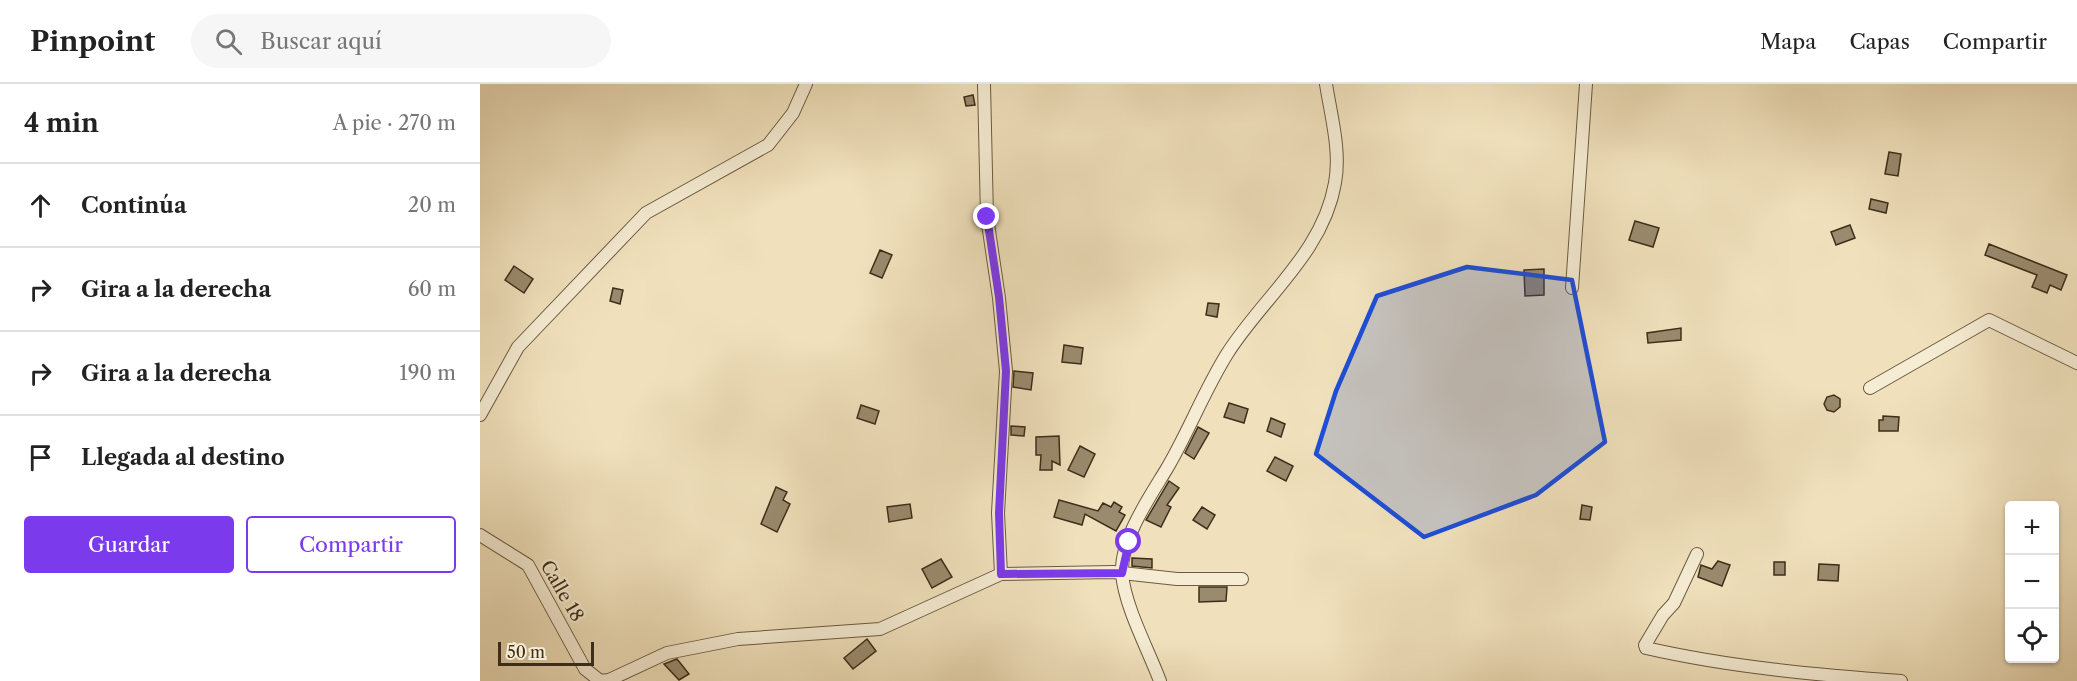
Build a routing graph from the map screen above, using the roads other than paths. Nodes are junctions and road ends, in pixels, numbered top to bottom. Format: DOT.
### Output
graph roads {
  1 [pos="806,84"];
  2 [pos="984,84"];
  3 [pos="1326,84"];
  4 [pos="1586,84"];
  5 [pos="1572,288"];
  6 [pos="2077,363"];
  7 [pos="1870,388"];
  8 [pos="480,415"];
  9 [pos="480,535"];
  10 [pos="1697,554"];
  11 [pos="1122,573"];
  12 [pos="1001,574"];
  13 [pos="1242,579"];
  14 [pos="598,680"];
  15 [pos="1160,681"];
  16 [pos="1901,681"];
  1 -- 8 [label="street"];
  2 -- 12 [label="street"];
  3 -- 11 [label="street"];
  4 -- 5 [label="street"];
  6 -- 7 [label="street"];
  9 -- 14 [label="street, Calle 18"];
  10 -- 16 [label="street"];
  11 -- 12 [label="street"];
  11 -- 13 [label="street"];
  11 -- 15 [label="street"];
  12 -- 14 [label="street"];
}
